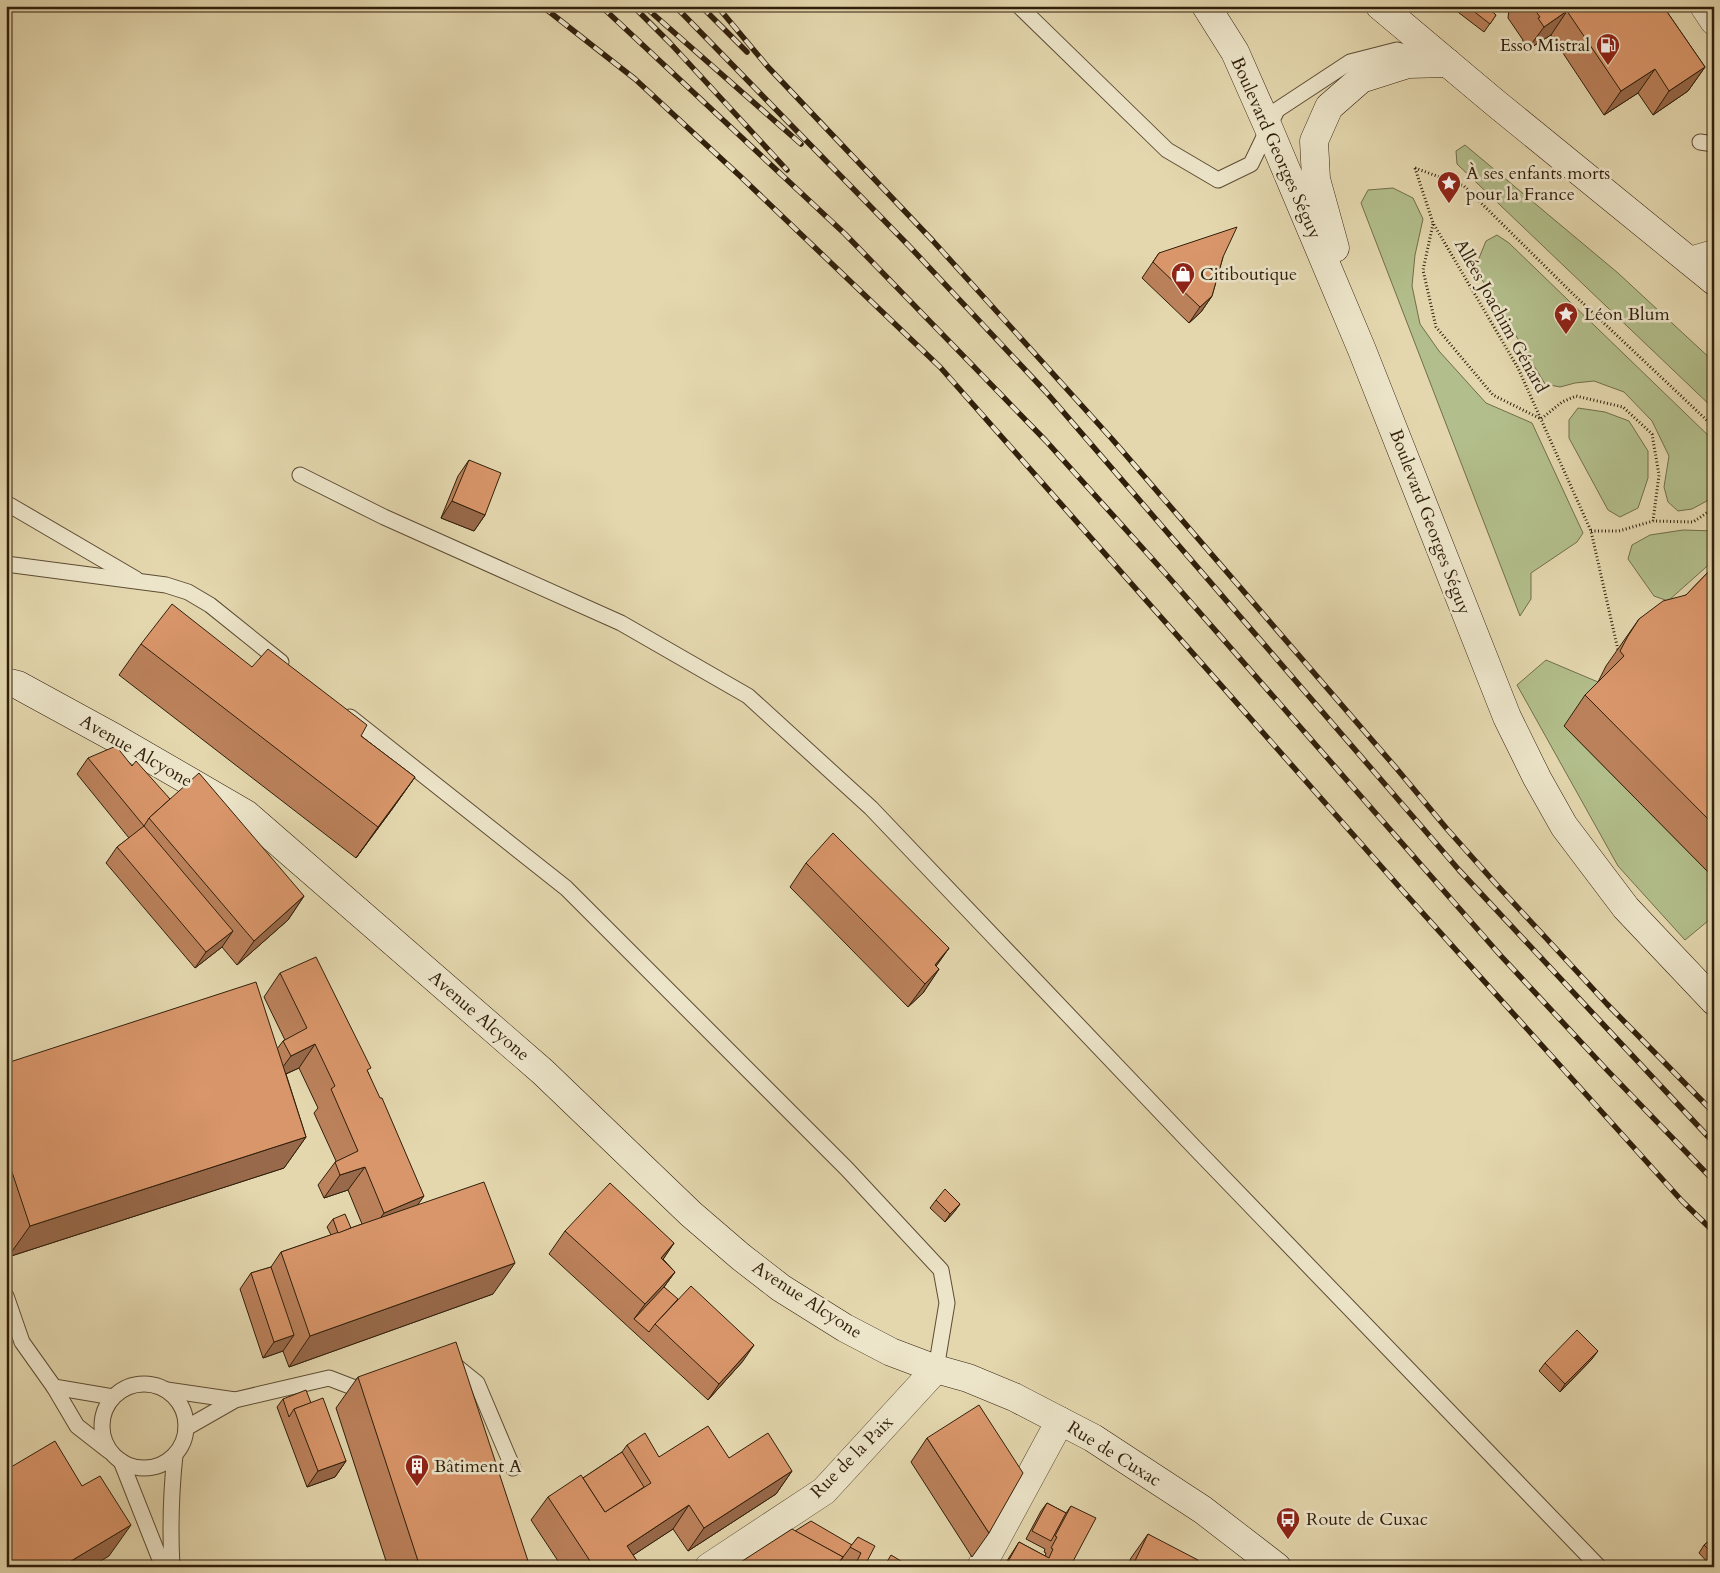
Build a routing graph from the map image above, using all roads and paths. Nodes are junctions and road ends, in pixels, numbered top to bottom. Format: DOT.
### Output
graph roads {
  1 [pos="1019,6"];
  2 [pos="1206,6"];
  3 [pos="1380,6"];
  4 [pos="1704,6"];
  5 [pos="1714,21"];
  6 [pos="1448,63"];
  7 [pos="1269,128"];
  8 [pos="1433,223"];
  9 [pos="1702,257"];
  10 [pos="1714,281"];
  11 [pos="1362,350"];
  12 [pos="1541,420"];
  13 [pos="1714,427"];
  14 [pos="300,475"];
  15 [pos="6,503"];
  16 [pos="1714,508"];
  17 [pos="1653,521"];
  18 [pos="1591,531"];
  19 [pos="6,564"];
  20 [pos="142,582"];
  21 [pos="1618,650"];
  22 [pos="295,673"];
  23 [pos="6,682"];
  24 [pos="341,710"];
  25 [pos="1714,1001"];
  26 [pos="6,1296"];
  27 [pos="437,1360"];
  28 [pos="936,1369"];
  29 [pos="382,1378"];
  30 [pos="54,1387"];
  31 [pos="167,1390"];
  32 [pos="113,1397"];
  33 [pos="235,1400"];
  34 [pos="1060,1421"];
  35 [pos="186,1428"];
  36 [pos="175,1455"];
  37 [pos="115,1457"];
  38 [pos="513,1468"];
  39 [pos="163,1567"];
  40 [pos="172,1567"];
  41 [pos="709,1567"];
  42 [pos="981,1567"];
  43 [pos="1277,1567"];
  44 [pos="1599,1567"];
  1 -- 7 [label="lane"];
  2 -- 7 [label="street, Boulevard Georges Séguy"];
  3 -- 6 [label="street"];
  4 -- 5 [label="street"];
  6 -- 7 [label="lane"];
  6 -- 9 [label="street"];
  6 -- 11 [label="street"];
  7 -- 11 [label="street, Boulevard Georges Séguy"];
  8 -- 12 [label="path, Allées Joachim Génard"];
  8 -- 12 [label="path"];
  8 -- 13 [label="path, Allées Joachim Génard"];
  9 -- 10 [label="street"];
  11 -- 25 [label="street, Boulevard Georges Séguy"];
  12 -- 17 [label="path"];
  12 -- 18 [label="path, Allées Joachim Génard"];
  14 -- 44 [label="lane"];
  15 -- 20 [label="lane"];
  16 -- 17 [label="path"];
  17 -- 18 [label="path"];
  18 -- 21 [label="path, Allées Joachim Génard"];
  19 -- 20 [label="lane"];
  20 -- 22 [label="lane"];
  23 -- 28 [label="street, Avenue Alcyone"];
  24 -- 28 [label="lane"];
  26 -- 30 [label="lane"];
  27 -- 38 [label="lane"];
  28 -- 34 [label="street, Rue de Cuxac"];
  28 -- 41 [label="street, Rue de la Paix"];
  29 -- 33 [label="lane"];
  30 -- 32 [label="lane"];
  30 -- 37 [label="lane"];
  31 -- 32 [label="lane"];
  31 -- 33 [label="lane"];
  31 -- 35 [label="lane"];
  32 -- 37 [label="lane"];
  33 -- 35 [label="lane"];
  34 -- 42 [label="street"];
  34 -- 43 [label="street, Rue de Cuxac"];
  35 -- 36 [label="lane"];
  36 -- 37 [label="lane"];
  36 -- 40 [label="lane"];
  37 -- 39 [label="lane"];
}
